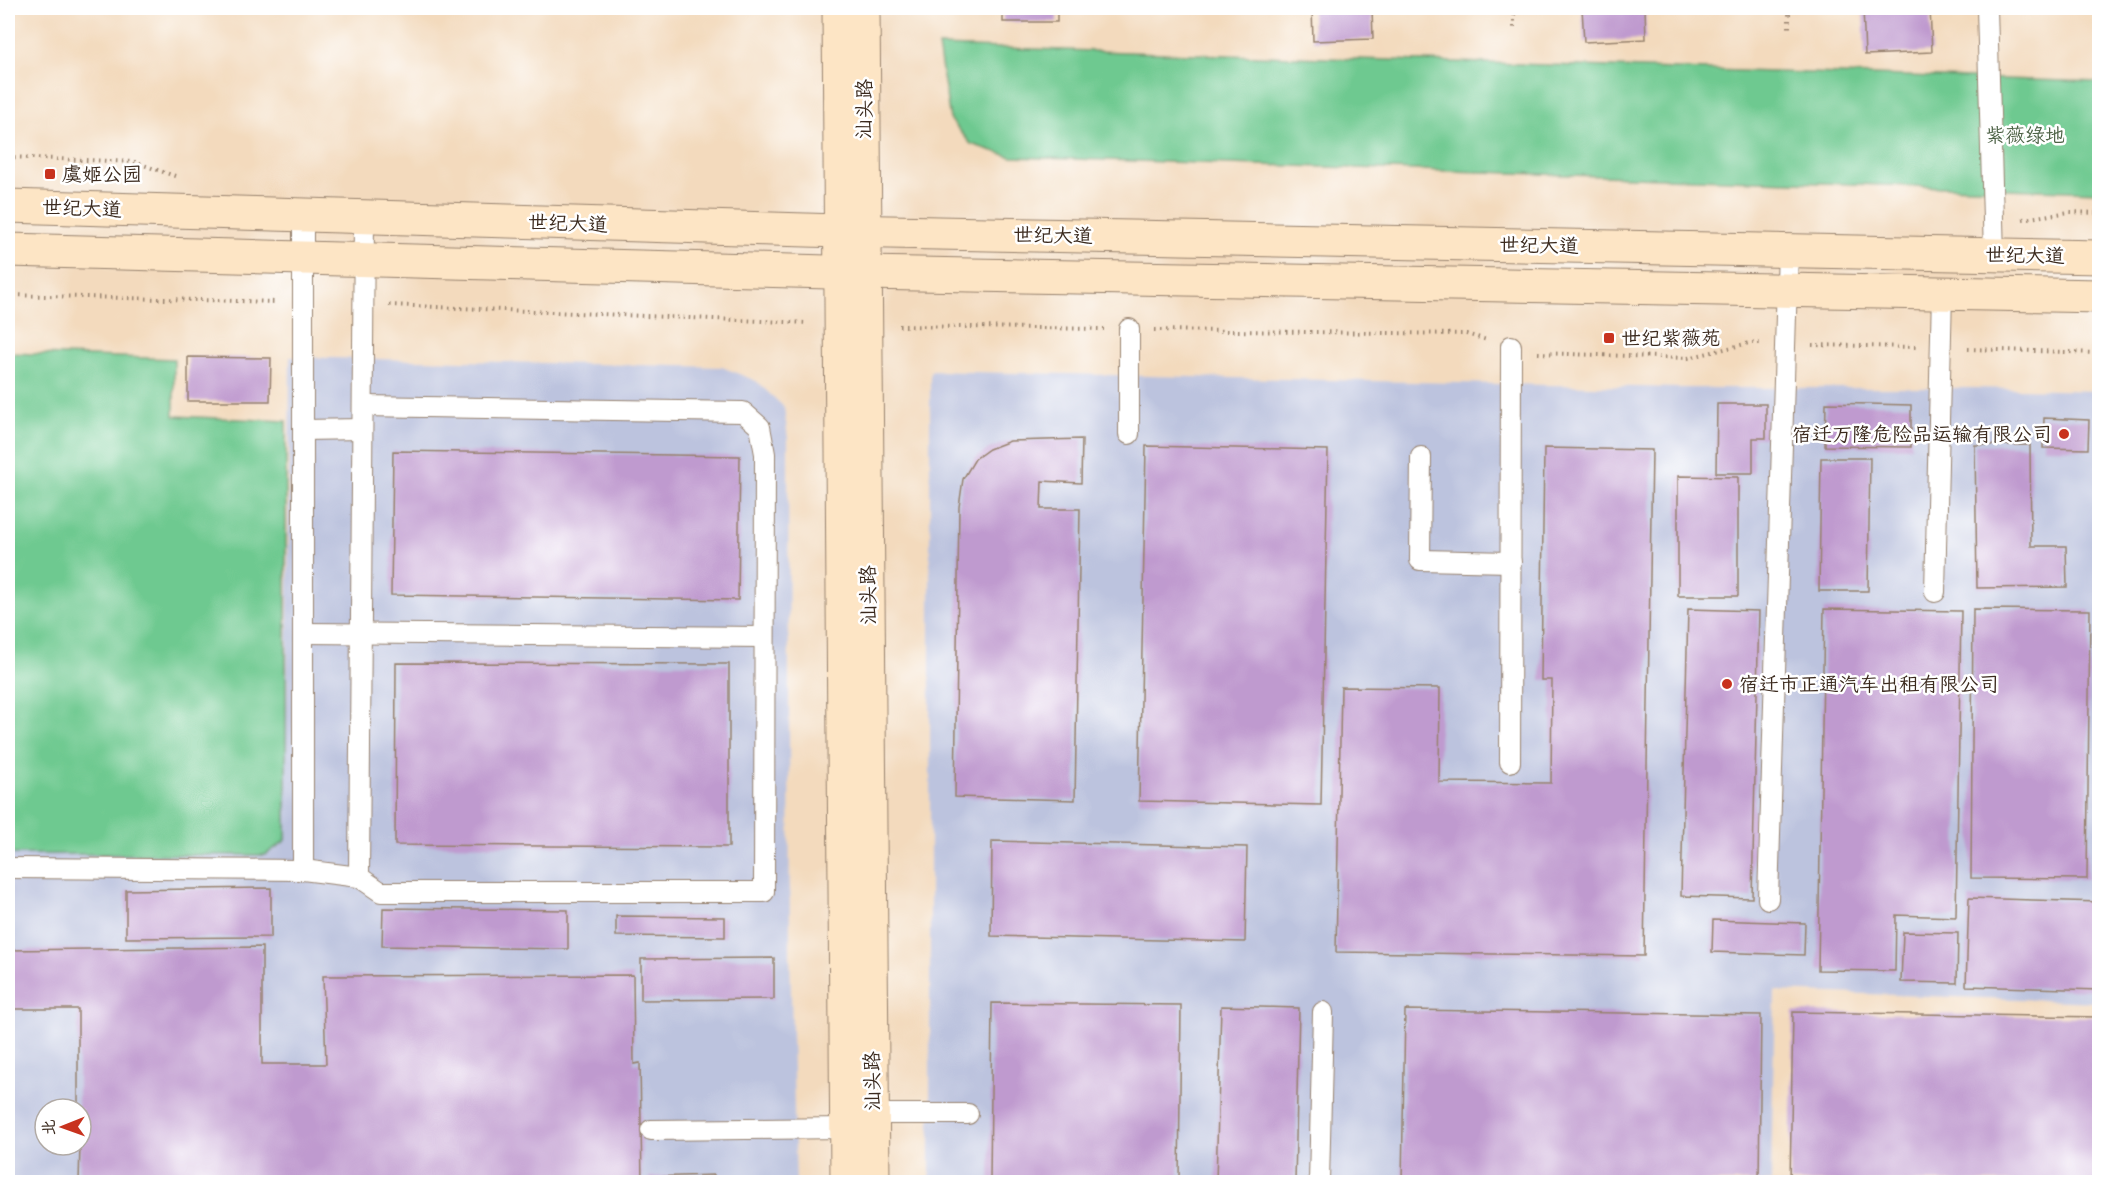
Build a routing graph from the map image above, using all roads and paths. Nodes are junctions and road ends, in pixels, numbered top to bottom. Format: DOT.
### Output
graph roads {
  1 [pos="839,8"];
  2 [pos="863,8"];
  3 [pos="1514,8"];
  4 [pos="1789,8"];
  5 [pos="1987,8"];
  6 [pos="1514,32"];
  7 [pos="1790,32"];
  8 [pos="8,206"];
  9 [pos="303,215"];
  10 [pos="364,217"];
  11 [pos="852,231"];
  12 [pos="8,250"];
  13 [pos="1788,250"];
  14 [pos="1994,255"];
  15 [pos="2100,257"];
  16 [pos="303,258"];
  17 [pos="364,260"];
  18 [pos="853,273"];
  19 [pos="1787,289"];
  20 [pos="1942,292"];
  21 [pos="8,295"];
  22 [pos="2100,296"];
  23 [pos="303,302"];
  24 [pos="364,304"];
  25 [pos="853,325"];
  26 [pos="1129,329"];
  27 [pos="1785,344"];
  28 [pos="1511,346"];
  29 [pos="1941,348"];
  30 [pos="2100,353"];
  31 [pos="363,406"];
  32 [pos="363,429"];
  33 [pos="303,430"];
  34 [pos="1129,434"];
  35 [pos="1421,457"];
  36 [pos="1511,562"];
  37 [pos="1935,592"];
  38 [pos="303,633"];
  39 [pos="360,633"];
  40 [pos="765,637"];
  41 [pos="1510,762"];
  42 [pos="8,868"];
  43 [pos="303,870"];
  44 [pos="359,877"];
  45 [pos="1768,899"];
  46 [pos="1323,1011"];
  47 [pos="968,1113"];
  48 [pos="855,1118"];
  49 [pos="651,1130"];
  50 [pos="847,1182"];
  51 [pos="873,1182"];
  52 [pos="1319,1182"];
  1 -- 11 [label="street, 汕头路"];
  2 -- 11 [label="street, 汕头路"];
  3 -- 6 [label="path"];
  4 -- 7 [label="path"];
  5 -- 14 [label="lane"];
  8 -- 9 [label="street, 世纪大道"];
  9 -- 10 [label="street, 世纪大道"];
  9 -- 16 [label="lane"];
  10 -- 11 [label="street, 世纪大道"];
  10 -- 17 [label="lane"];
  11 -- 13 [label="street, 世纪大道"];
  11 -- 18 [label="street, 汕头路"];
  12 -- 16 [label="street, 世纪大道"];
  13 -- 14 [label="street, 世纪大道"];
  13 -- 19 [label="lane"];
  14 -- 15 [label="street, 世纪大道"];
  16 -- 17 [label="street, 世纪大道"];
  16 -- 23 [label="lane"];
  17 -- 18 [label="street, 世纪大道"];
  17 -- 24 [label="lane"];
  18 -- 19 [label="street, 世纪大道"];
  18 -- 25 [label="street, 汕头路"];
  19 -- 20 [label="street, 世纪大道"];
  19 -- 27 [label="lane"];
  20 -- 22 [label="street, 世纪大道"];
  20 -- 29 [label="lane"];
  21 -- 23 [label="path"];
  23 -- 33 [label="lane"];
  24 -- 25 [label="path"];
  24 -- 31 [label="lane"];
  25 -- 26 [label="path"];
  25 -- 48 [label="street, 汕头路"];
  26 -- 28 [label="path"];
  26 -- 34 [label="lane"];
  27 -- 28 [label="path"];
  27 -- 29 [label="path"];
  27 -- 45 [label="lane"];
  28 -- 36 [label="lane"];
  29 -- 30 [label="path"];
  29 -- 37 [label="lane"];
  31 -- 32 [label="lane"];
  31 -- 40 [label="lane"];
  32 -- 33 [label="lane"];
  32 -- 39 [label="lane"];
  33 -- 38 [label="lane"];
  35 -- 36 [label="lane"];
  36 -- 41 [label="lane"];
  38 -- 39 [label="lane"];
  38 -- 43 [label="lane"];
  39 -- 40 [label="lane"];
  39 -- 44 [label="lane"];
  40 -- 44 [label="lane"];
  42 -- 43 [label="lane"];
  43 -- 44 [label="lane"];
  46 -- 52 [label="lane"];
  47 -- 48 [label="lane"];
  48 -- 49 [label="lane"];
  48 -- 50 [label="street, 汕头路"];
  48 -- 51 [label="street, 汕头路"];
}
